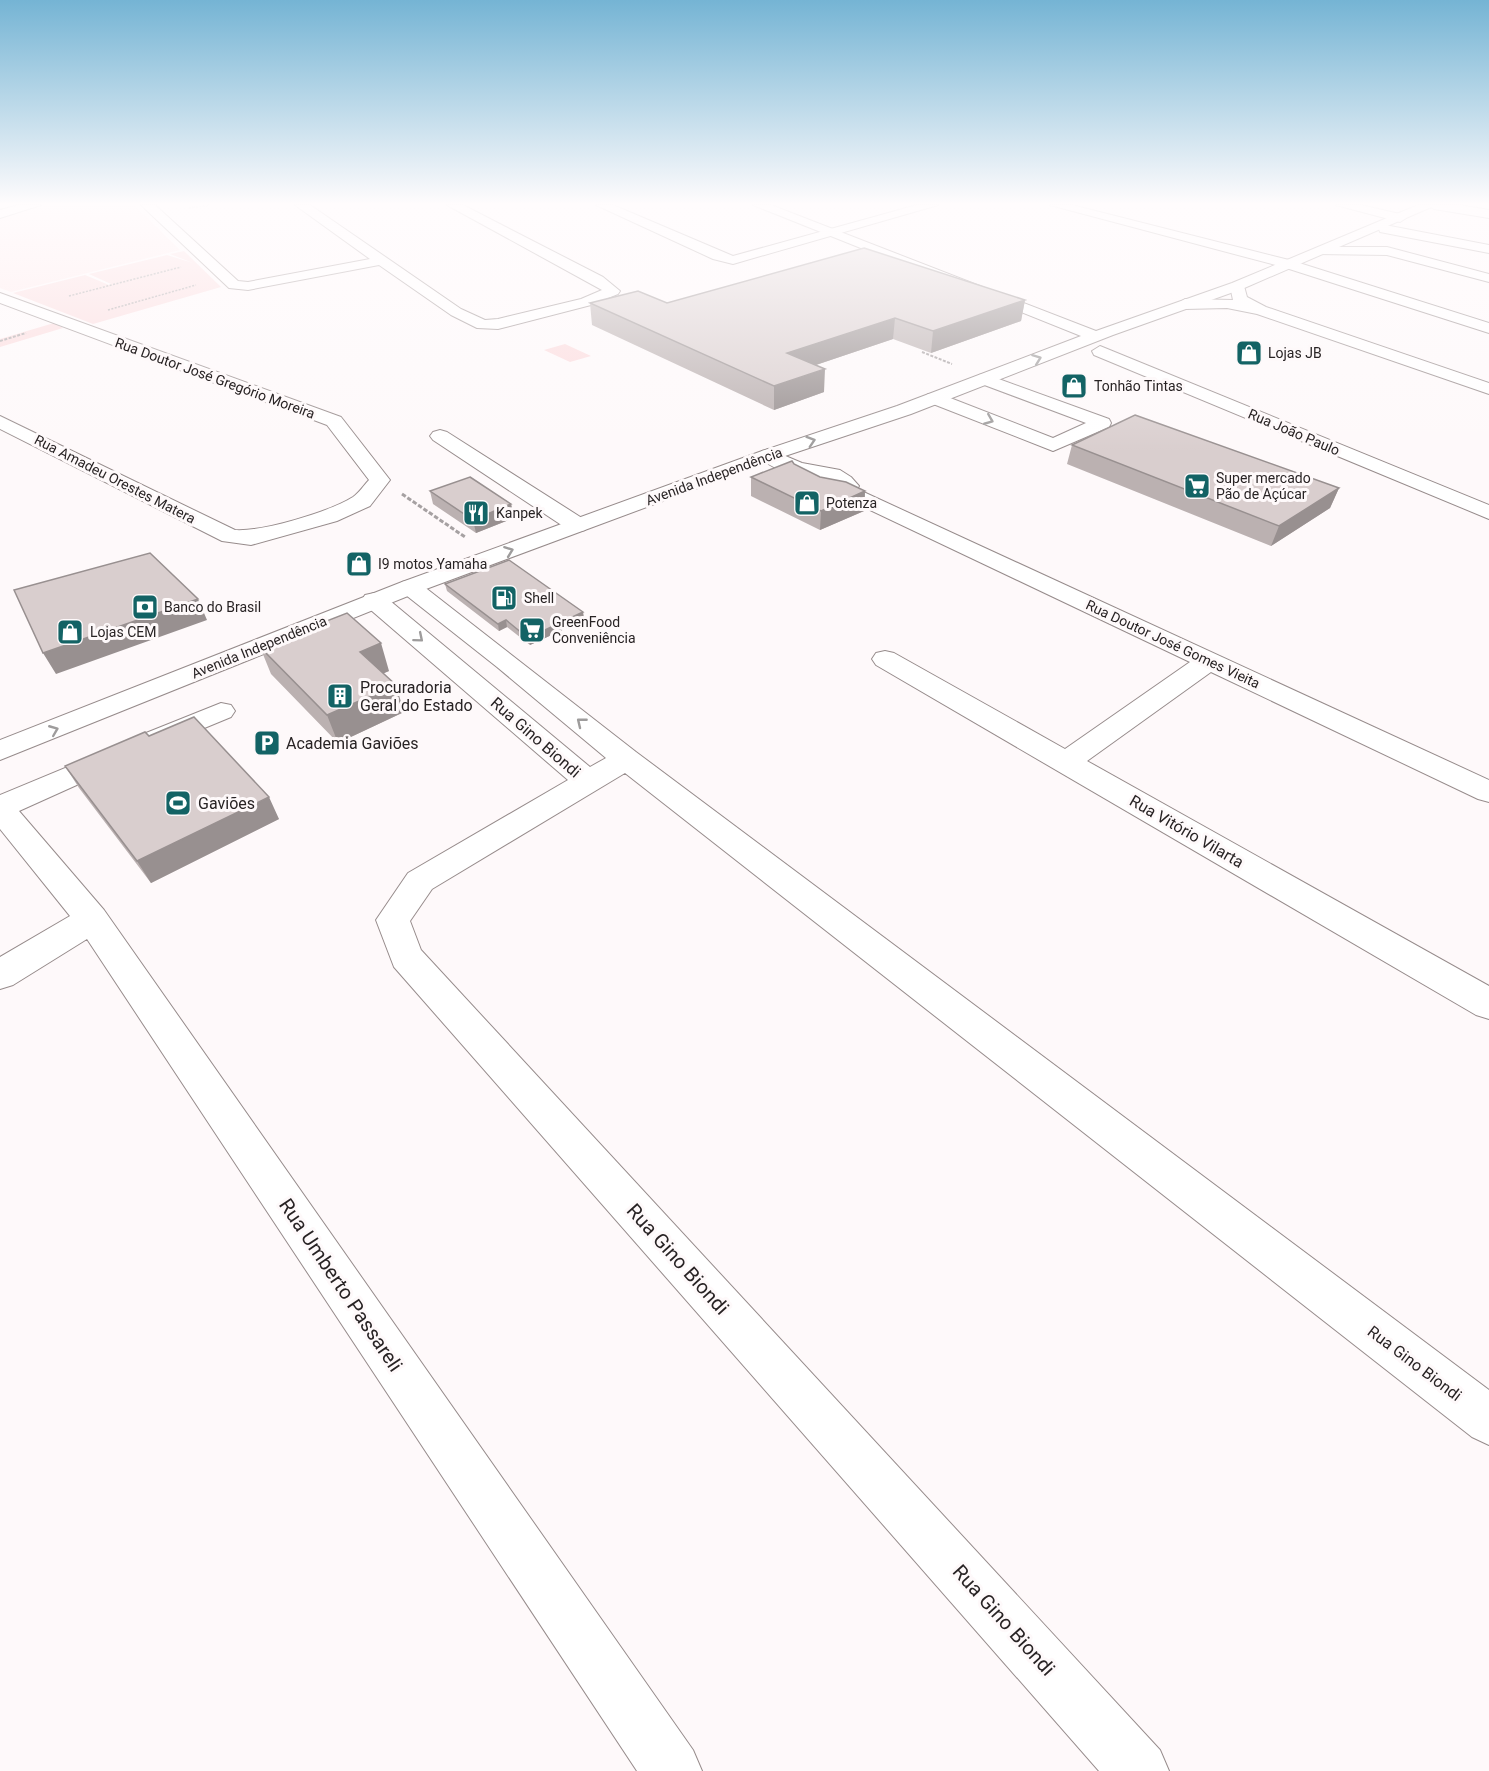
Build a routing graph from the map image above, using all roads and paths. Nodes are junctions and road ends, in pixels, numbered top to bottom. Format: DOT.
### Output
graph roads {
  1 [pos="102,288"];
  2 [pos="203,288"];
  3 [pos="420,288"];
  4 [pos="608,288"];
  5 [pos="972,288"];
  6 [pos="1232,288"];
  7 [pos="1237,288"];
  8 [pos="1363,288"];
  9 [pos="0,298"];
  10 [pos="1185,304"];
  11 [pos="24,308"];
  12 [pos="1261,310"];
  13 [pos="64,322"];
  14 [pos="1489,327"];
  15 [pos="1100,340"];
  16 [pos="985,379"];
  17 [pos="1489,389"];
  18 [pos="934,398"];
  19 [pos="0,422"];
  20 [pos="440,436"];
  21 [pos="769,455"];
  22 [pos="380,480"];
  23 [pos="1489,513"];
  24 [pos="577,525"];
  25 [pos="492,557"];
  26 [pos="410,586"];
  27 [pos="374,600"];
  28 [pos="885,659"];
  29 [pos="506,661"];
  30 [pos="1209,661"];
  31 [pos="468,678"];
  32 [pos="221,711"];
  33 [pos="0,751"];
  34 [pos="1066,762"];
  35 [pos="607,770"];
  36 [pos="1489,792"];
  37 [pos="0,807"];
  38 [pos="93,919"];
  39 [pos="0,975"];
  40 [pos="1489,1004"];
  41 [pos="1489,1420"];
  42 [pos="672,1771"];
  43 [pos="1140,1771"];
  1 -- 11 [label="path"];
  2 -- 13 [label="path"];
  3 -- 4 [label="street"];
  5 -- 15 [label="street, Rua João Paulo"];
  6 -- 10 [label="street, Avenida Independência"];
  7 -- 12 [label="street"];
  8 -- 14 [label="street"];
  9 -- 11 [label="street, Rua Doutor José Gregório Moreira"];
  10 -- 12 [label="street"];
  10 -- 15 [label="street, Avenida Independência"];
  11 -- 13 [label="street, Rua Doutor José Gregório Moreira"];
  12 -- 17 [label="street"];
  13 -- 22 [label="street, Rua Doutor José Gregório Moreira"];
  16 -- 15 [label="street, Avenida Independência, one-way"];
  15 -- 23 [label="street, Rua João Paulo"];
  16 -- 18 [label="street, Avenida Independência"];
  18 -- 16 [label="street, one-way"];
  21 -- 18 [label="street, Avenida Independência, one-way"];
  19 -- 22 [label="street, Rua Amadeu Orestes Matera"];
  20 -- 24 [label="street"];
  21 -- 24 [label="street, Avenida Independência"];
  21 -- 30 [label="street, Rua Doutor José Gomes Vieita"];
  22 -- 25 [label="path"];
  25 -- 24 [label="street, Avenida Independência, one-way"];
  25 -- 26 [label="street, Avenida Independência"];
  26 -- 27 [label="street, Avenida Independência"];
  26 -- 29 [label="street, Rua Gino Biondi"];
  27 -- 31 [label="street, Rua Gino Biondi, one-way"];
  33 -- 27 [label="street, Avenida Independência, one-way"];
  28 -- 34 [label="street, Rua Vitório Vilarta"];
  29 -- 31 [label="street"];
  35 -- 29 [label="street, Rua Gino Biondi, one-way"];
  30 -- 34 [label="street"];
  30 -- 36 [label="street, Rua Doutor José Gomes Vieita"];
  31 -- 35 [label="street, Rua Gino Biondi"];
  32 -- 37 [label="street"];
  34 -- 40 [label="street, Rua Vitório Vilarta"];
  35 -- 41 [label="street, Rua Gino Biondi"];
  35 -- 43 [label="street, Rua Gino Biondi"];
  37 -- 38 [label="street, Rua Umberto Passareli"];
  38 -- 39 [label="street"];
  38 -- 42 [label="street, Rua Umberto Passareli"];
}
